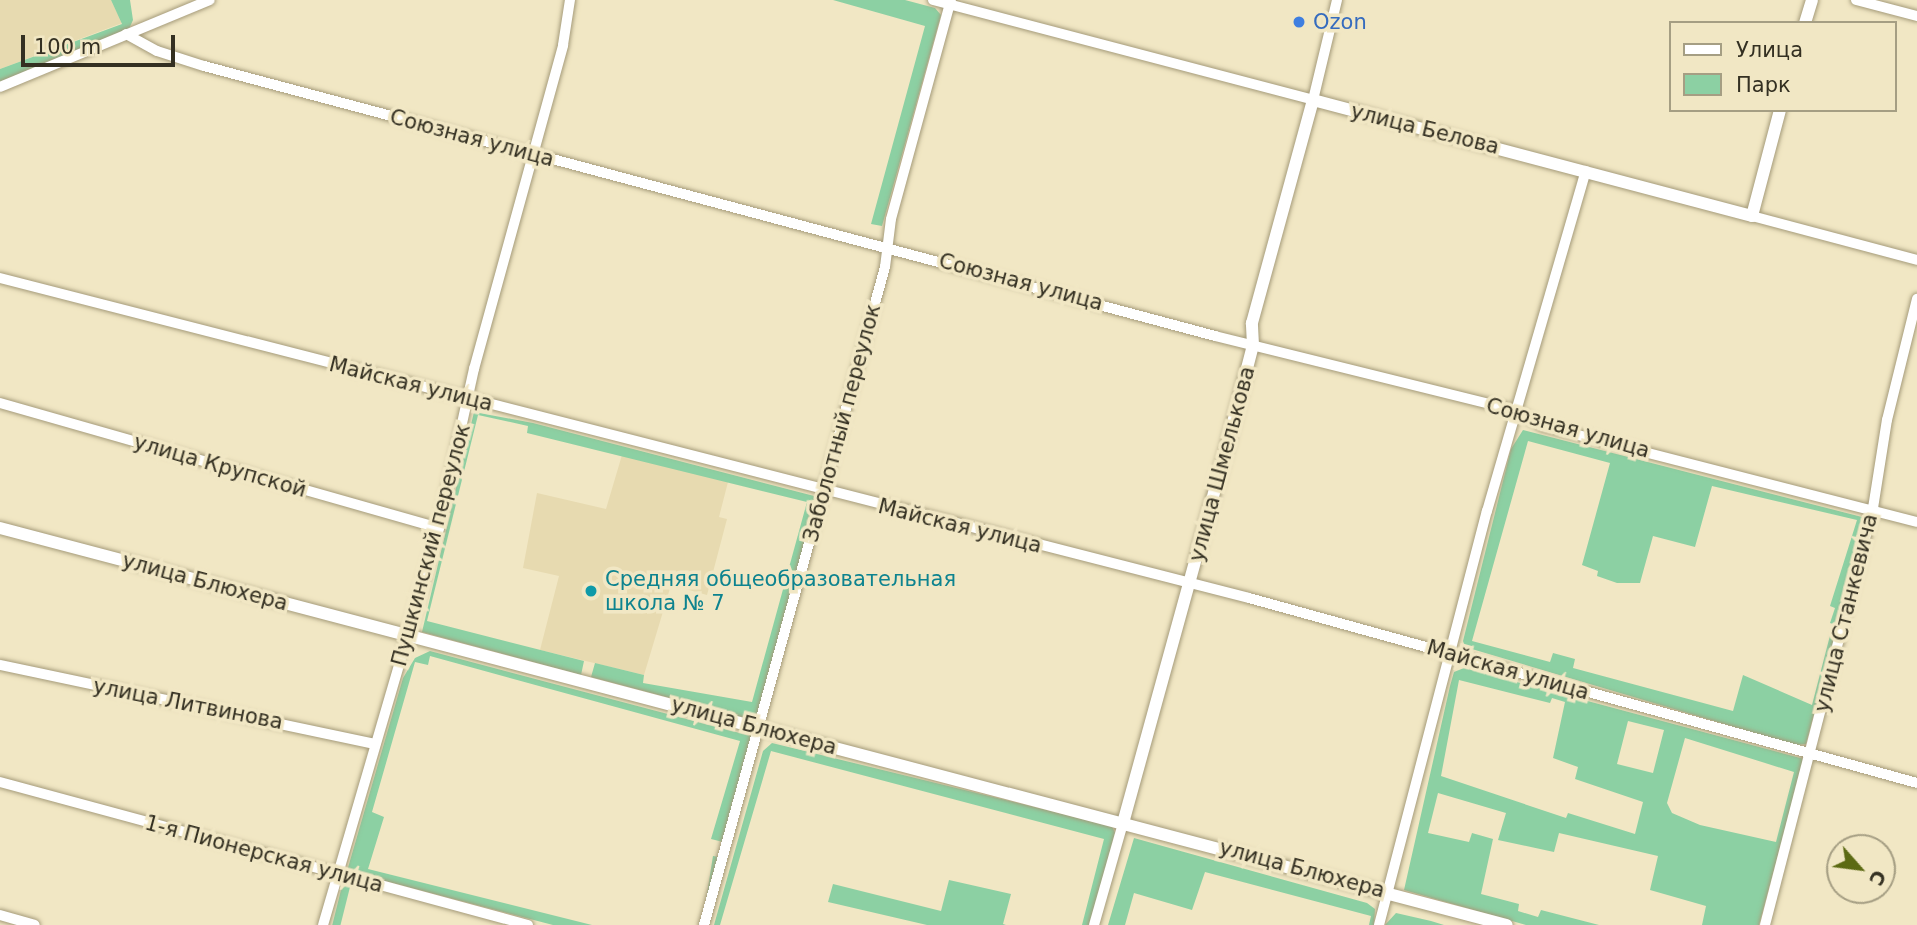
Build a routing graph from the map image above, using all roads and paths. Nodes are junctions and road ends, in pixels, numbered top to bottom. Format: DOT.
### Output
graph roads {
  1 [pos="210,0"];
  2 [pos="570,0"];
  3 [pos="933,0"];
  4 [pos="1337,0"];
  5 [pos="1812,0"];
  6 [pos="1856,0"];
  7 [pos="951,2"];
  8 [pos="1917,16"];
  9 [pos="1806,21"];
  10 [pos="126,34"];
  11 [pos="0,87"];
  12 [pos="1313,100"];
  13 [pos="1779,112"];
  14 [pos="533,154"];
  15 [pos="1586,171"];
  16 [pos="1752,216"];
  17 [pos="888,246"];
  18 [pos="1917,260"];
  19 [pos="0,278"];
  20 [pos="1917,299"];
  21 [pos="1253,345"];
  22 [pos="469,399"];
  23 [pos="0,403"];
  24 [pos="1515,410"];
  25 [pos="822,491"];
  26 [pos="1873,508"];
  27 [pos="1917,523"];
  28 [pos="0,528"];
  29 [pos="439,528"];
  30 [pos="1191,584"];
  31 [pos="409,636"];
  32 [pos="1452,655"];
  33 [pos="0,665"];
  34 [pos="760,728"];
  35 [pos="375,744"];
  36 [pos="1811,753"];
  37 [pos="0,782"];
  38 [pos="1917,783"];
  39 [pos="1123,823"];
  40 [pos="338,873"];
  41 [pos="1389,891"];
  42 [pos="0,915"];
  43 [pos="34,925"];
  44 [pos="323,925"];
  45 [pos="528,925"];
  46 [pos="704,925"];
  47 [pos="1094,925"];
  48 [pos="1379,925"];
  49 [pos="1507,925"];
  50 [pos="1765,925"];
  1 -- 10 [label="street"];
  2 -- 14 [label="street, Пушкинский переулок"];
  3 -- 7 [label="street, улица Белова"];
  4 -- 12 [label="street, улица Шмелькова"];
  5 -- 9 [label="street"];
  6 -- 8 [label="street"];
  7 -- 12 [label="street, улица Белова"];
  7 -- 17 [label="street, Заболотный переулок"];
  10 -- 11 [label="street"];
  10 -- 14 [label="street, Союзная улица"];
  12 -- 15 [label="street, улица Белова"];
  12 -- 21 [label="street, улица Шмелькова"];
  13 -- 16 [label="street"];
  14 -- 17 [label="street, Союзная улица"];
  14 -- 22 [label="street, Пушкинский переулок"];
  15 -- 16 [label="street, улица Белова"];
  15 -- 24 [label="street"];
  16 -- 18 [label="street, улица Белова"];
  17 -- 21 [label="street, Союзная улица"];
  17 -- 25 [label="street, Заболотный переулок"];
  19 -- 22 [label="street, Майская улица"];
  20 -- 26 [label="street, улица Станкевича"];
  21 -- 24 [label="street, Союзная улица"];
  21 -- 30 [label="street, улица Шмелькова"];
  22 -- 25 [label="street, Майская улица"];
  22 -- 29 [label="street, Пушкинский переулок"];
  23 -- 29 [label="street, улица Крупской"];
  24 -- 26 [label="street, Союзная улица"];
  24 -- 32 [label="street"];
  25 -- 30 [label="street, Майская улица"];
  25 -- 34 [label="street, Заболотный переулок"];
  26 -- 27 [label="street, Союзная улица"];
  26 -- 36 [label="street, улица Станкевича"];
  28 -- 31 [label="street, улица Блюхера"];
  29 -- 31 [label="street, Пушкинский переулок"];
  30 -- 32 [label="street, Майская улица"];
  30 -- 39 [label="street, улица Шмелькова"];
  31 -- 34 [label="street, улица Блюхера"];
  31 -- 35 [label="street, Пушкинский переулок"];
  32 -- 36 [label="street, Майская улица"];
  32 -- 41 [label="street"];
  33 -- 35 [label="street, улица Литвинова"];
  34 -- 39 [label="street, улица Блюхера"];
  34 -- 46 [label="street, Заболотный переулок"];
  35 -- 40 [label="street, Пушкинский переулок"];
  36 -- 38 [label="street, Майская улица"];
  36 -- 50 [label="street, улица Станкевича"];
  37 -- 40 [label="street, 1-я Пионерская улица"];
  39 -- 41 [label="street, улица Блюхера"];
  39 -- 47 [label="street, улица Шмелькова"];
  40 -- 44 [label="street, Пушкинский переулок"];
  40 -- 45 [label="street, 1-я Пионерская улица"];
  41 -- 48 [label="street"];
  41 -- 49 [label="street, улица Блюхера"];
  42 -- 43 [label="street"];
}
